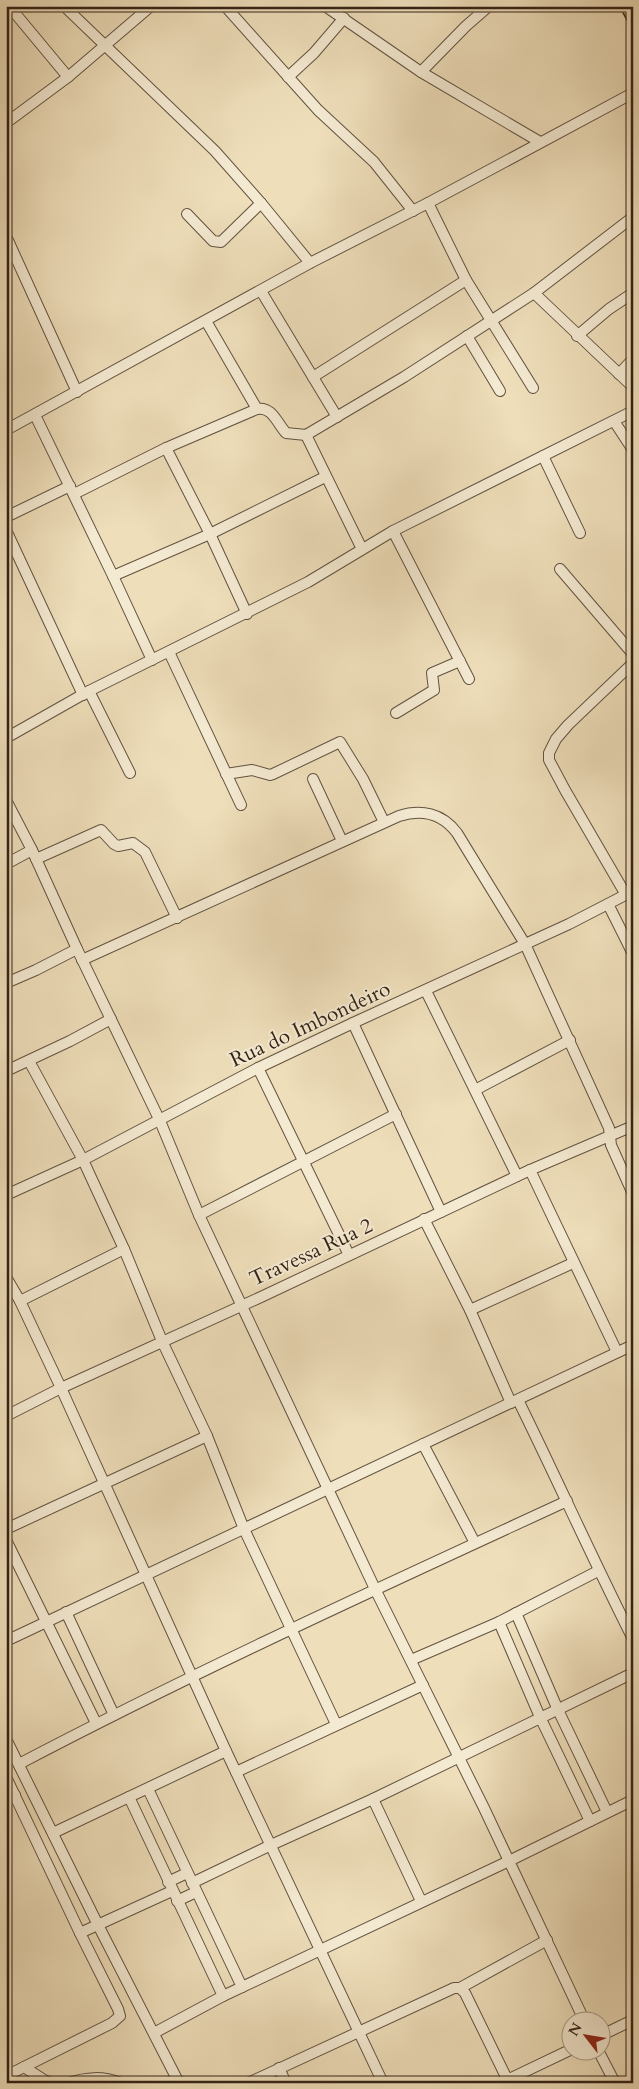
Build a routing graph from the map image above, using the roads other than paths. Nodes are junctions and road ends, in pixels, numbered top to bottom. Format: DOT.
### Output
graph roads {
  1 [pos="9,6"];
  2 [pos="64,6"];
  3 [pos="150,6"];
  4 [pos="225,6"];
  5 [pos="325,6"];
  6 [pos="489,6"];
  7 [pos="628,6"];
  8 [pos="633,17"];
  9 [pos="344,18"];
  10 [pos="106,45"];
  11 [pos="421,72"];
  12 [pos="68,77"];
  13 [pos="288,77"];
  14 [pos="633,93"];
  15 [pos="6,123"];
  16 [pos="540,142"];
  17 [pos="261,203"];
  18 [pos="428,204"];
  19 [pos="413,211"];
  20 [pos="187,214"];
  21 [pos="633,217"];
  22 [pos="6,236"];
  23 [pos="310,263"];
  24 [pos="466,280"];
  25 [pos="261,291"];
  26 [pos="633,292"];
  27 [pos="534,293"];
  28 [pos="206,321"];
  29 [pos="492,321"];
  30 [pos="467,336"];
  31 [pos="577,336"];
  32 [pos="633,359"];
  33 [pos="619,374"];
  34 [pos="313,377"];
  35 [pos="633,387"];
  36 [pos="533,388"];
  37 [pos="500,391"];
  38 [pos="77,392"];
  39 [pos="257,409"];
  40 [pos="633,411"];
  41 [pos="35,415"];
  42 [pos="337,417"];
  43 [pos="614,420"];
  44 [pos="6,430"];
  45 [pos="306,435"];
  46 [pos="166,448"];
  47 [pos="633,450"];
  48 [pos="543,456"];
  49 [pos="325,477"];
  50 [pos="72,490"];
  51 [pos="6,517"];
  52 [pos="6,530"];
  53 [pos="393,531"];
  54 [pos="580,533"];
  55 [pos="210,534"];
  56 [pos="362,549"];
  57 [pos="560,568"];
  58 [pos="113,576"];
  59 [pos="247,614"];
  60 [pos="170,652"];
  61 [pos="633,654"];
  62 [pos="152,660"];
  63 [pos="460,661"];
  64 [pos="633,663"];
  65 [pos="469,679"];
  66 [pos="86,693"];
  67 [pos="396,713"];
  68 [pos="6,738"];
  69 [pos="130,772"];
  70 [pos="226,774"];
  71 [pos="313,780"];
  72 [pos="6,800"];
  73 [pos="241,805"];
  74 [pos="384,822"];
  75 [pos="342,841"];
  76 [pos="34,854"];
  77 [pos="6,864"];
  78 [pos="630,893"];
  79 [pos="608,904"];
  80 [pos="176,918"];
  81 [pos="525,944"];
  82 [pos="77,949"];
  83 [pos="633,954"];
  84 [pos="82,960"];
  85 [pos="6,983"];
  86 [pos="426,991"];
  87 [pos="111,1019"];
  88 [pos="353,1022"];
  89 [pos="570,1040"];
  90 [pos="29,1061"];
  91 [pos="258,1068"];
  92 [pos="6,1071"];
  93 [pos="474,1090"];
  94 [pos="396,1114"];
  95 [pos="160,1121"];
  96 [pos="633,1126"];
  97 [pos="610,1136"];
  98 [pos="83,1160"];
  99 [pos="304,1161"];
  100 [pos="530,1170"];
  101 [pos="517,1176"];
  102 [pos="633,1194"];
  103 [pos="6,1195"];
  104 [pos="441,1212"];
  105 [pos="200,1215"];
  106 [pos="424,1219"];
  107 [pos="124,1249"];
  108 [pos="349,1255"];
  109 [pos="573,1263"];
  110 [pos="8,1285"];
  111 [pos="20,1301"];
  112 [pos="242,1306"];
  113 [pos="470,1310"];
  114 [pos="162,1341"];
  115 [pos="633,1345"];
  116 [pos="617,1352"];
  117 [pos="61,1388"];
  118 [pos="514,1402"];
  119 [pos="6,1416"];
  120 [pos="207,1436"];
  121 [pos="424,1444"];
  122 [pos="104,1484"];
  123 [pos="329,1490"];
  124 [pos="567,1501"];
  125 [pos="6,1529"];
  126 [pos="244,1529"];
  127 [pos="6,1540"];
  128 [pos="475,1543"];
  129 [pos="598,1571"];
  130 [pos="145,1575"];
  131 [pos="376,1590"];
  132 [pos="66,1612"];
  133 [pos="516,1613"];
  134 [pos="46,1621"];
  135 [pos="499,1622"];
  136 [pos="291,1628"];
  137 [pos="633,1639"];
  138 [pos="6,1641"];
  139 [pos="411,1660"];
  140 [pos="633,1673"];
  141 [pos="192,1676"];
  142 [pos="424,1685"];
  143 [pos="558,1710"];
  144 [pos="114,1715"];
  145 [pos="540,1717"];
  146 [pos="96,1723"];
  147 [pos="336,1724"];
  148 [pos="6,1740"];
  149 [pos="226,1751"];
  150 [pos="457,1758"];
  151 [pos="19,1764"];
  152 [pos="236,1772"];
  153 [pos="6,1777"];
  154 [pos="148,1789"];
  155 [pos="11,1797"];
  156 [pos="129,1797"];
  157 [pos="373,1799"];
  158 [pos="633,1800"];
  159 [pos="607,1812"];
  160 [pos="590,1821"];
  161 [pos="53,1833"];
  162 [pos="271,1844"];
  163 [pos="509,1860"];
  164 [pos="187,1873"];
  165 [pos="170,1887"];
  166 [pos="194,1887"];
  167 [pos="177,1901"];
  168 [pos="420,1901"];
  169 [pos="98,1925"];
  170 [pos="80,1933"];
  171 [pos="546,1940"];
  172 [pos="320,1950"];
  173 [pos="242,1987"];
  174 [pos="460,1988"];
  175 [pos="222,1996"];
  176 [pos="580,2012"];
  177 [pos="633,2020"];
  178 [pos="612,2030"];
  179 [pos="360,2031"];
  180 [pos="154,2033"];
  181 [pos="562,2054"];
  182 [pos="604,2062"];
  183 [pos="24,2067"];
  184 [pos="278,2068"];
  185 [pos="6,2076"];
  186 [pos="260,2080"];
  187 [pos="506,2082"];
  188 [pos="52,2083"];
  189 [pos="68,2083"];
  190 [pos="121,2083"];
  191 [pos="179,2083"];
  192 [pos="248,2083"];
  193 [pos="286,2083"];
  194 [pos="383,2083"];
  195 [pos="615,2083"];
  1 -- 12 [label="street"];
  2 -- 10 [label="street"];
  3 -- 10 [label="street"];
  4 -- 13 [label="street"];
  5 -- 9 [label="street"];
  6 -- 11 [label="street"];
  7 -- 8 [label="main road"];
  9 -- 11 [label="street"];
  9 -- 13 [label="street"];
  10 -- 12 [label="street"];
  10 -- 17 [label="street"];
  11 -- 16 [label="street"];
  12 -- 15 [label="street"];
  13 -- 19 [label="street"];
  14 -- 16 [label="street"];
  16 -- 18 [label="street"];
  17 -- 20 [label="street"];
  17 -- 23 [label="street"];
  18 -- 19 [label="street"];
  18 -- 24 [label="street"];
  19 -- 23 [label="street"];
  21 -- 27 [label="street"];
  22 -- 38 [label="street"];
  23 -- 25 [label="street"];
  24 -- 29 [label="street"];
  24 -- 34 [label="street"];
  25 -- 28 [label="street"];
  25 -- 34 [label="street"];
  26 -- 31 [label="street"];
  27 -- 29 [label="street"];
  27 -- 31 [label="street"];
  28 -- 38 [label="street"];
  28 -- 39 [label="street"];
  29 -- 30 [label="street"];
  29 -- 36 [label="street"];
  30 -- 37 [label="street"];
  30 -- 42 [label="street"];
  31 -- 33 [label="street"];
  32 -- 33 [label="street"];
  33 -- 35 [label="street"];
  34 -- 42 [label="street"];
  38 -- 41 [label="street"];
  39 -- 45 [label="street"];
  39 -- 46 [label="street"];
  40 -- 43 [label="street"];
  41 -- 44 [label="street"];
  41 -- 50 [label="street"];
  42 -- 45 [label="street"];
  43 -- 47 [label="street"];
  43 -- 48 [label="street"];
  45 -- 49 [label="street"];
  46 -- 50 [label="street"];
  46 -- 55 [label="street"];
  48 -- 53 [label="street"];
  48 -- 54 [label="street"];
  49 -- 55 [label="street"];
  49 -- 56 [label="street"];
  50 -- 51 [label="street"];
  50 -- 58 [label="street"];
  52 -- 66 [label="street"];
  53 -- 56 [label="street"];
  53 -- 63 [label="street"];
  55 -- 58 [label="street"];
  55 -- 59 [label="street"];
  56 -- 59 [label="street"];
  57 -- 61 [label="street"];
  58 -- 62 [label="street"];
  59 -- 60 [label="street"];
  60 -- 62 [label="street"];
  60 -- 70 [label="street"];
  62 -- 66 [label="street"];
  63 -- 65 [label="street"];
  63 -- 67 [label="street"];
  64 -- 78 [label="street"];
  66 -- 68 [label="street"];
  66 -- 69 [label="street"];
  70 -- 73 [label="street"];
  70 -- 74 [label="street"];
  71 -- 75 [label="street"];
  72 -- 76 [label="street"];
  74 -- 75 [label="street"];
  74 -- 81 [label="street"];
  75 -- 80 [label="street"];
  76 -- 77 [label="street"];
  76 -- 80 [label="street"];
  76 -- 82 [label="street"];
  78 -- 79 [label="street, Rua do Imbondeiro"];
  79 -- 81 [label="street, Rua do Imbondeiro"];
  79 -- 83 [label="street"];
  80 -- 84 [label="street"];
  81 -- 86 [label="street, Rua do Imbondeiro"];
  81 -- 89 [label="street"];
  82 -- 84 [label="street"];
  82 -- 85 [label="street"];
  84 -- 87 [label="street"];
  86 -- 88 [label="street, Rua do Imbondeiro"];
  86 -- 93 [label="street"];
  87 -- 90 [label="street"];
  87 -- 95 [label="street"];
  88 -- 91 [label="street, Rua do Imbondeiro"];
  88 -- 94 [label="street"];
  89 -- 93 [label="street"];
  89 -- 97 [label="street"];
  90 -- 92 [label="street"];
  90 -- 98 [label="street"];
  91 -- 95 [label="street, Rua do Imbondeiro"];
  91 -- 99 [label="street"];
  93 -- 101 [label="street"];
  94 -- 99 [label="street"];
  94 -- 104 [label="street"];
  95 -- 98 [label="street, Rua do Imbondeiro"];
  95 -- 105 [label="street"];
  96 -- 97 [label="street, Travessa Rua 2"];
  97 -- 100 [label="street, Travessa Rua 2"];
  97 -- 102 [label="street"];
  98 -- 103 [label="street, Rua do Imbondeiro"];
  98 -- 107 [label="street"];
  99 -- 105 [label="street"];
  99 -- 108 [label="street"];
  100 -- 101 [label="street, Travessa Rua 2"];
  100 -- 109 [label="street"];
  101 -- 104 [label="street, Travessa Rua 2"];
  104 -- 106 [label="street, Travessa Rua 2"];
  105 -- 112 [label="street"];
  106 -- 108 [label="street, Travessa Rua 2"];
  106 -- 113 [label="street"];
  107 -- 111 [label="street"];
  107 -- 114 [label="street"];
  108 -- 112 [label="street, Travessa Rua 2"];
  109 -- 113 [label="street"];
  109 -- 116 [label="street"];
  110 -- 111 [label="street"];
  111 -- 117 [label="street"];
  112 -- 114 [label="street, Travessa Rua 2"];
  112 -- 123 [label="street"];
  113 -- 118 [label="street"];
  114 -- 117 [label="street, Travessa Rua 2"];
  114 -- 120 [label="street"];
  115 -- 116 [label="street"];
  116 -- 118 [label="street"];
  117 -- 119 [label="street, Travessa Rua 2"];
  117 -- 122 [label="street"];
  118 -- 121 [label="street"];
  118 -- 124 [label="street"];
  120 -- 122 [label="street"];
  120 -- 126 [label="street"];
  121 -- 123 [label="street"];
  121 -- 128 [label="street"];
  122 -- 125 [label="street"];
  122 -- 130 [label="street"];
  123 -- 126 [label="street"];
  123 -- 131 [label="street"];
  124 -- 128 [label="street"];
  124 -- 129 [label="street"];
  126 -- 130 [label="street"];
  126 -- 136 [label="street"];
  127 -- 134 [label="street"];
  128 -- 131 [label="street"];
  129 -- 133 [label="street"];
  129 -- 137 [label="street"];
  130 -- 132 [label="street"];
  130 -- 141 [label="street"];
  131 -- 136 [label="street"];
  131 -- 139 [label="street"];
  132 -- 134 [label="street"];
  132 -- 144 [label="street"];
  133 -- 135 [label="street"];
  133 -- 143 [label="street"];
  134 -- 138 [label="street"];
  134 -- 146 [label="street"];
  135 -- 139 [label="street"];
  135 -- 145 [label="street"];
  136 -- 141 [label="street"];
  136 -- 147 [label="street"];
  139 -- 142 [label="street"];
  140 -- 143 [label="street"];
  141 -- 144 [label="street"];
  141 -- 149 [label="street"];
  142 -- 147 [label="street"];
  142 -- 150 [label="street"];
  143 -- 145 [label="street"];
  143 -- 159 [label="street"];
  144 -- 146 [label="street"];
  145 -- 150 [label="street"];
  145 -- 160 [label="street"];
  146 -- 151 [label="street"];
  147 -- 152 [label="street"];
  148 -- 151 [label="street"];
  149 -- 152 [label="street"];
  149 -- 154 [label="street"];
  150 -- 157 [label="street"];
  150 -- 163 [label="street"];
  151 -- 161 [label="street"];
  152 -- 162 [label="street"];
  153 -- 155 [label="street"];
  154 -- 156 [label="street"];
  154 -- 164 [label="street"];
  155 -- 170 [label="street"];
  156 -- 161 [label="street"];
  156 -- 165 [label="street"];
  157 -- 162 [label="street"];
  157 -- 168 [label="street"];
  158 -- 159 [label="street"];
  159 -- 160 [label="street"];
  160 -- 163 [label="street"];
  161 -- 169 [label="street"];
  162 -- 166 [label="street"];
  162 -- 172 [label="street"];
  163 -- 168 [label="street"];
  163 -- 171 [label="street"];
  164 -- 165 [label="street"];
  164 -- 166 [label="street"];
  165 -- 167 [label="street"];
  165 -- 169 [label="street"];
  166 -- 167 [label="street"];
  166 -- 173 [label="street"];
  167 -- 175 [label="street"];
  168 -- 172 [label="street"];
  169 -- 170 [label="street"];
  169 -- 180 [label="street"];
  170 -- 183 [label="street"];
  171 -- 174 [label="street"];
  171 -- 176 [label="street"];
  172 -- 173 [label="street"];
  172 -- 179 [label="street"];
  173 -- 175 [label="street"];
  174 -- 179 [label="street"];
  174 -- 187 [label="street"];
  175 -- 180 [label="street"];
  177 -- 178 [label="street"];
  179 -- 184 [label="street"];
  179 -- 194 [label="street"];
  180 -- 191 [label="street"];
  181 -- 187 [label="street"];
  182 -- 195 [label="street"];
  183 -- 185 [label="street"];
  183 -- 188 [label="street"];
  184 -- 186 [label="street"];
  184 -- 193 [label="street"];
  186 -- 192 [label="street"];
  189 -- 190 [label="street"];
}
